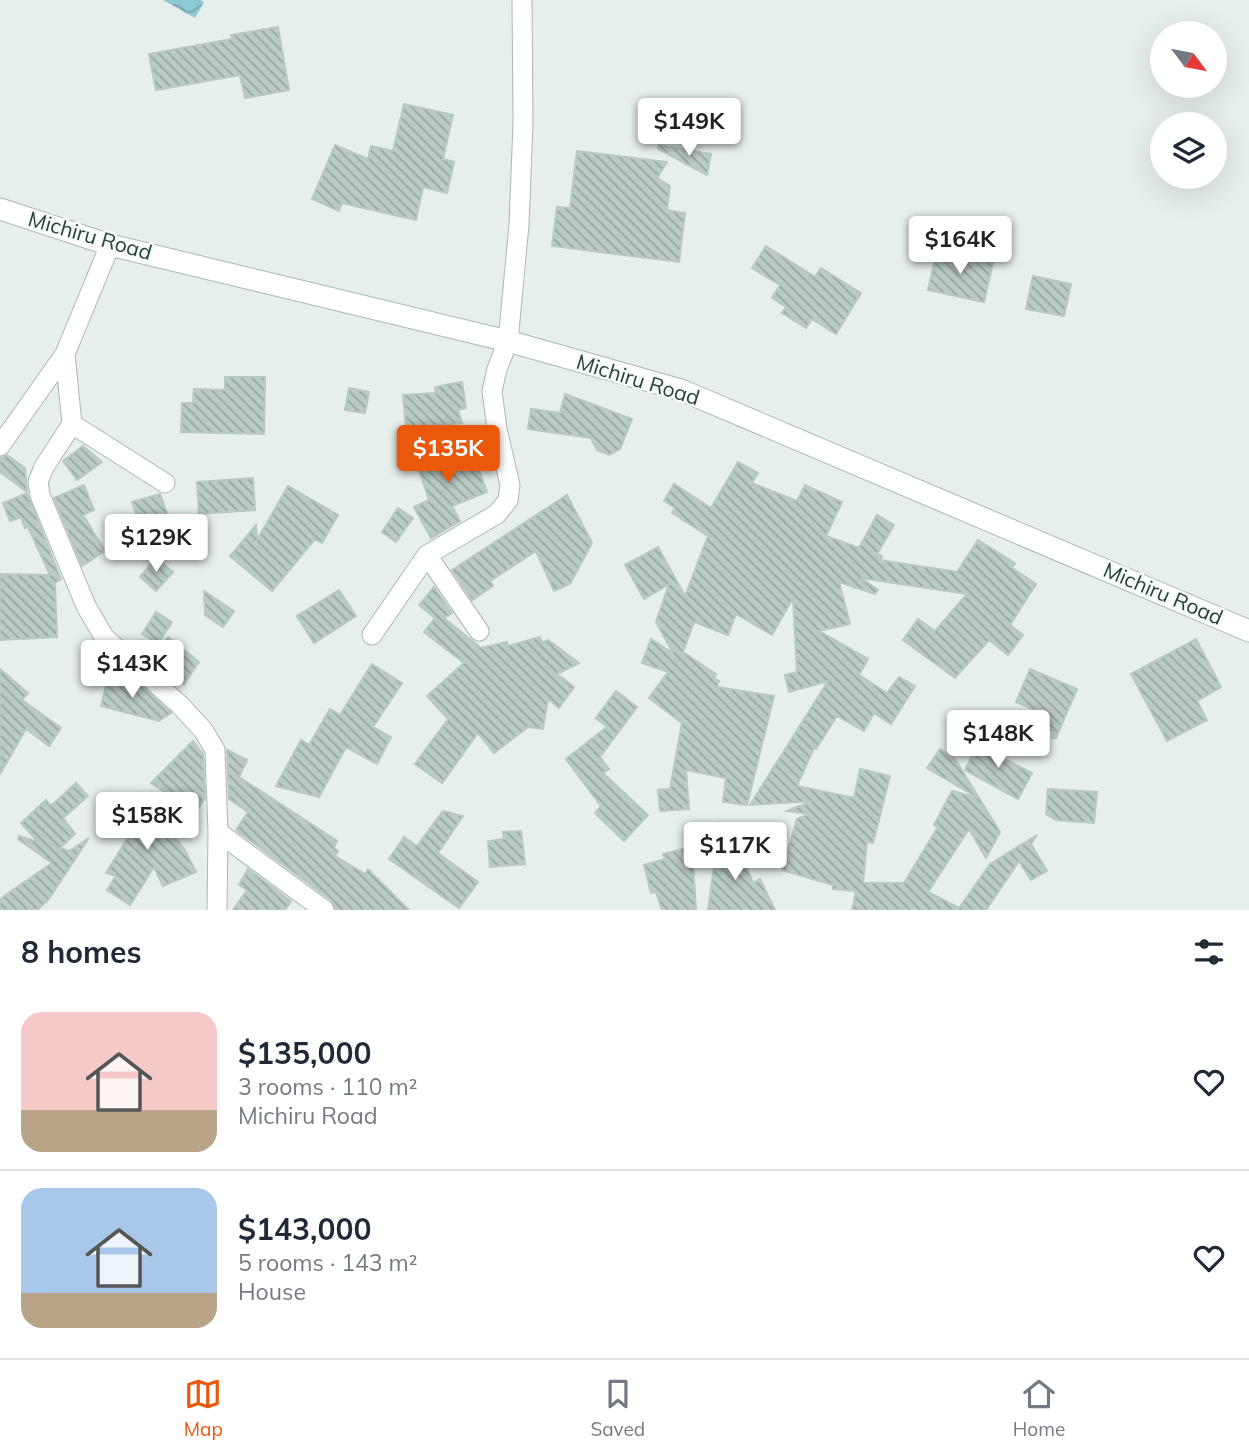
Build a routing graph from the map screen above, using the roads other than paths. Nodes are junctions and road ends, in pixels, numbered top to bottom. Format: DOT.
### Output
graph roads {
  1 [pos="522,0"];
  2 [pos="0,209"];
  3 [pos="110,245"];
  4 [pos="508,341"];
  5 [pos="65,354"];
  6 [pos="72,424"];
  7 [pos="0,446"];
  8 [pos="165,483"];
  9 [pos="427,555"];
  10 [pos="479,631"];
  11 [pos="1249,631"];
  12 [pos="372,635"];
  13 [pos="218,832"];
  14 [pos="217,910"];
  15 [pos="324,910"];
  1 -- 4 [label="street"];
  2 -- 3 [label="street, Michiru Road"];
  3 -- 4 [label="street, Michiru Road"];
  3 -- 5 [label="street"];
  4 -- 9 [label="street"];
  4 -- 11 [label="street, Michiru Road"];
  5 -- 6 [label="street"];
  5 -- 7 [label="street"];
  6 -- 8 [label="street"];
  6 -- 13 [label="street"];
  9 -- 10 [label="street"];
  9 -- 12 [label="street"];
  13 -- 14 [label="street"];
  13 -- 15 [label="street"];
}
